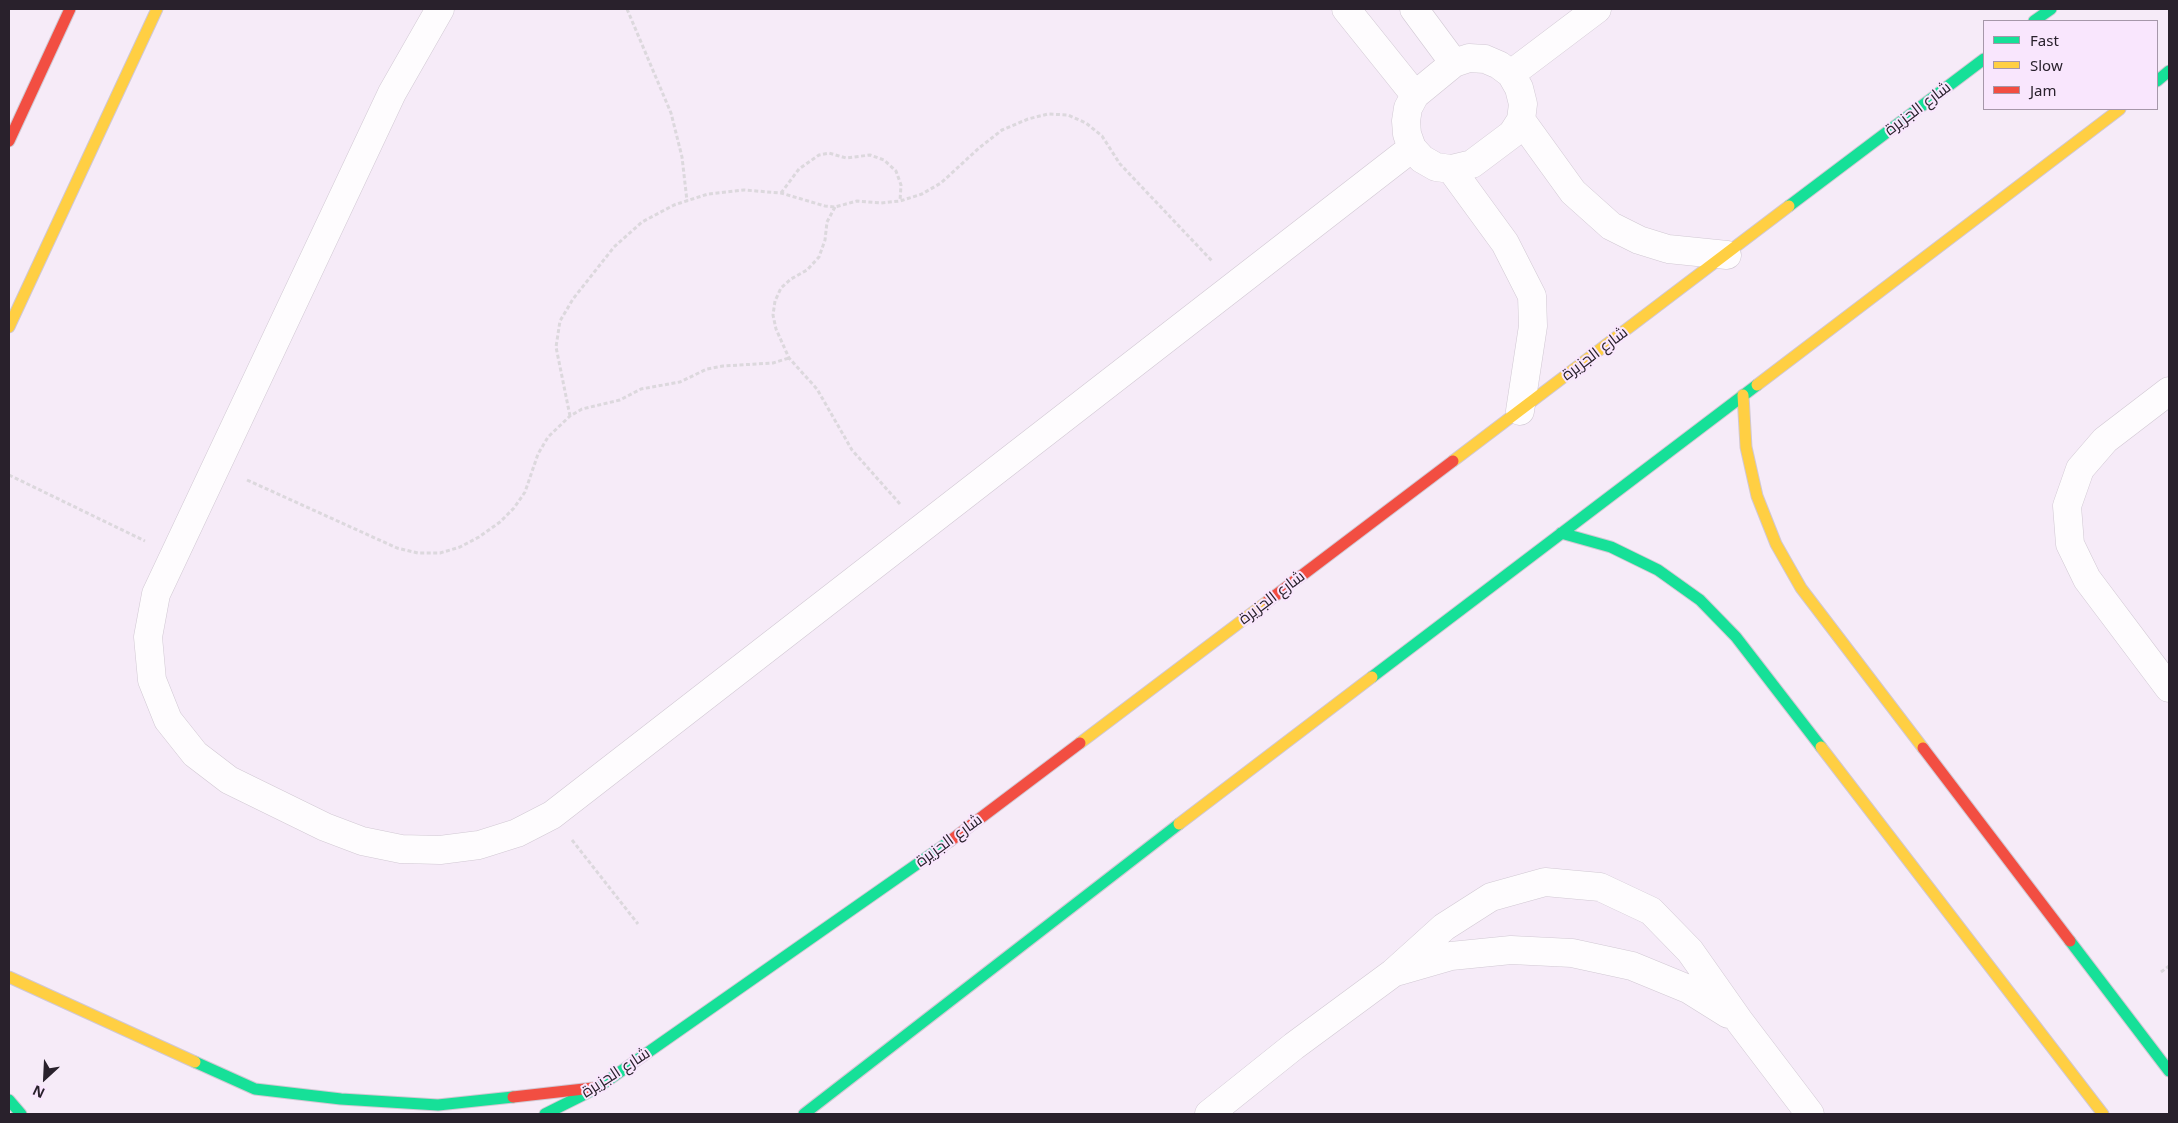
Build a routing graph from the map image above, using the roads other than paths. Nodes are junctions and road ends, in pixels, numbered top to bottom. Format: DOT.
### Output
graph roads {
  1 [pos="70,9"];
  2 [pos="157,9"];
  3 [pos="440,9"];
  4 [pos="1346,9"];
  5 [pos="1414,9"];
  6 [pos="1597,9"];
  7 [pos="2051,9"];
  8 [pos="2035,20"];
  9 [pos="1983,60"];
  10 [pos="1454,63"];
  11 [pos="2169,71"];
  12 [pos="1511,74"];
  13 [pos="2158,80"];
  14 [pos="1415,95"];
  15 [pos="2119,110"];
  16 [pos="1521,120"];
  17 [pos="9,141"];
  18 [pos="1412,148"];
  19 [pos="1451,169"];
  20 [pos="1726,254"];
  21 [pos="9,327"];
  22 [pos="2169,391"];
  23 [pos="1742,395"];
  24 [pos="1520,411"];
  25 [pos="1561,533"];
  26 [pos="2169,688"];
  27 [pos="1392,973"];
  28 [pos="9,978"];
  29 [pos="1740,1022"];
  30 [pos="2169,1071"];
  31 [pos="597,1088"];
  32 [pos="9,1100"];
  33 [pos="21,1114"];
  34 [pos="545,1114"];
  35 [pos="804,1114"];
  36 [pos="1209,1114"];
  37 [pos="1810,1114"];
  38 [pos="2103,1114"];
  1 -- 17 [label="main road"];
  2 -- 21 [label="main road"];
  3 -- 18 [label="street"];
  4 -- 14 [label="street"];
  5 -- 10 [label="street"];
  6 -- 12 [label="street"];
  7 -- 8 [label="main road"];
  9 -- 20 [label="main road, شارع الجزيرة"];
  10 -- 12 [label="street"];
  10 -- 14 [label="street"];
  11 -- 13 [label="main road"];
  12 -- 16 [label="street"];
  14 -- 18 [label="street"];
  15 -- 23 [label="main road"];
  16 -- 19 [label="street"];
  16 -- 20 [label="street"];
  18 -- 19 [label="street"];
  19 -- 24 [label="street"];
  20 -- 24 [label="main road, شارع الجزيرة"];
  22 -- 26 [label="street"];
  23 -- 25 [label="main road"];
  23 -- 30 [label="main road"];
  24 -- 31 [label="main road, شارع الجزيرة"];
  25 -- 35 [label="main road"];
  25 -- 38 [label="main road"];
  27 -- 29 [label="street"];
  27 -- 29 [label="street"];
  27 -- 36 [label="street"];
  28 -- 31 [label="main road"];
  29 -- 37 [label="street"];
  31 -- 34 [label="main road, شارع الجزيرة"];
  32 -- 33 [label="main road"];
}
